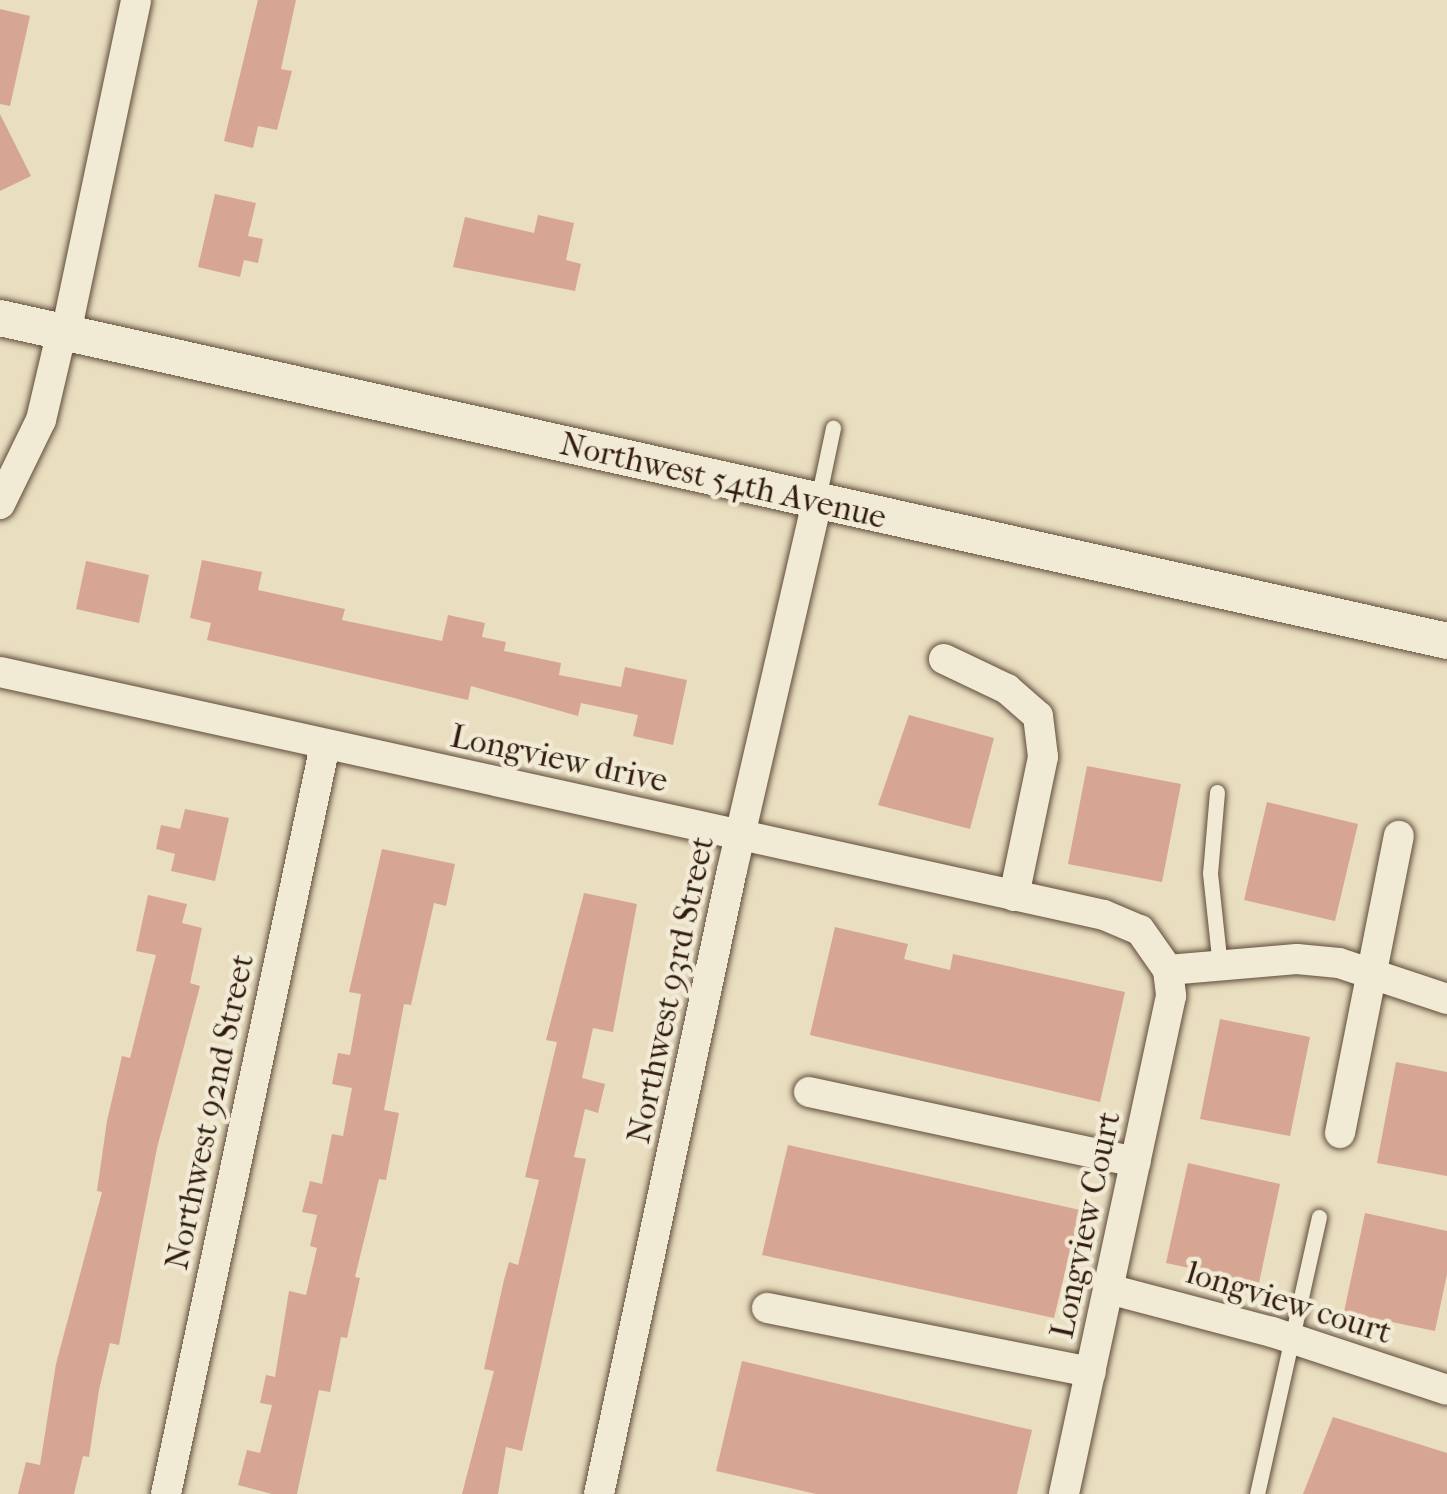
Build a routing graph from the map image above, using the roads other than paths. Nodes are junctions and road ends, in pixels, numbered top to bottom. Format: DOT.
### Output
graph roads {
  1 [pos="136,0"];
  2 [pos="0,318"];
  3 [pos="66,333"];
  4 [pos="833,428"];
  5 [pos="817,502"];
  6 [pos="0,503"];
  7 [pos="1447,641"];
  8 [pos="944,659"];
  9 [pos="0,672"];
  10 [pos="325,745"];
  11 [pos="1217,792"];
  12 [pos="1399,836"];
  13 [pos="741,837"];
  14 [pos="1014,896"];
  15 [pos="1220,966"];
  16 [pos="1168,970"];
  17 [pos="1370,973"];
  18 [pos="1447,999"];
  19 [pos="809,1092"];
  20 [pos="1340,1133"];
  21 [pos="1136,1162"];
  22 [pos="1319,1217"];
  23 [pos="1109,1288"];
  24 [pos="767,1308"];
  25 [pos="1291,1339"];
  26 [pos="1091,1372"];
  27 [pos="1447,1390"];
  28 [pos="166,1494"];
  29 [pos="599,1494"];
  30 [pos="1064,1494"];
  31 [pos="1257,1494"];
  1 -- 3 [label="street"];
  2 -- 3 [label="street, Northwest 54th Avenue"];
  3 -- 5 [label="street, Northwest 54th Avenue"];
  3 -- 6 [label="street"];
  4 -- 5 [label="lane"];
  5 -- 7 [label="street, Northwest 54th Avenue"];
  5 -- 13 [label="street, Northwest 93rd Street"];
  8 -- 14 [label="street"];
  9 -- 10 [label="street, Longview drive"];
  10 -- 13 [label="street, Longview drive"];
  10 -- 28 [label="street, Northwest 92nd Street"];
  11 -- 15 [label="lane"];
  12 -- 17 [label="street"];
  13 -- 14 [label="street, Longview drive"];
  13 -- 29 [label="street, Northwest 93rd Street"];
  14 -- 16 [label="street, Longview drive"];
  15 -- 16 [label="street"];
  15 -- 17 [label="street"];
  16 -- 21 [label="street, Longview Court"];
  17 -- 18 [label="street"];
  17 -- 20 [label="street"];
  19 -- 21 [label="street, longview court"];
  21 -- 23 [label="street, Longview Court"];
  22 -- 25 [label="lane"];
  23 -- 25 [label="street, longview court"];
  23 -- 26 [label="street, Longview Court"];
  24 -- 26 [label="street, longview court"];
  25 -- 27 [label="street, longview court"];
  25 -- 31 [label="lane"];
  26 -- 30 [label="street, Longview Court"];
}
